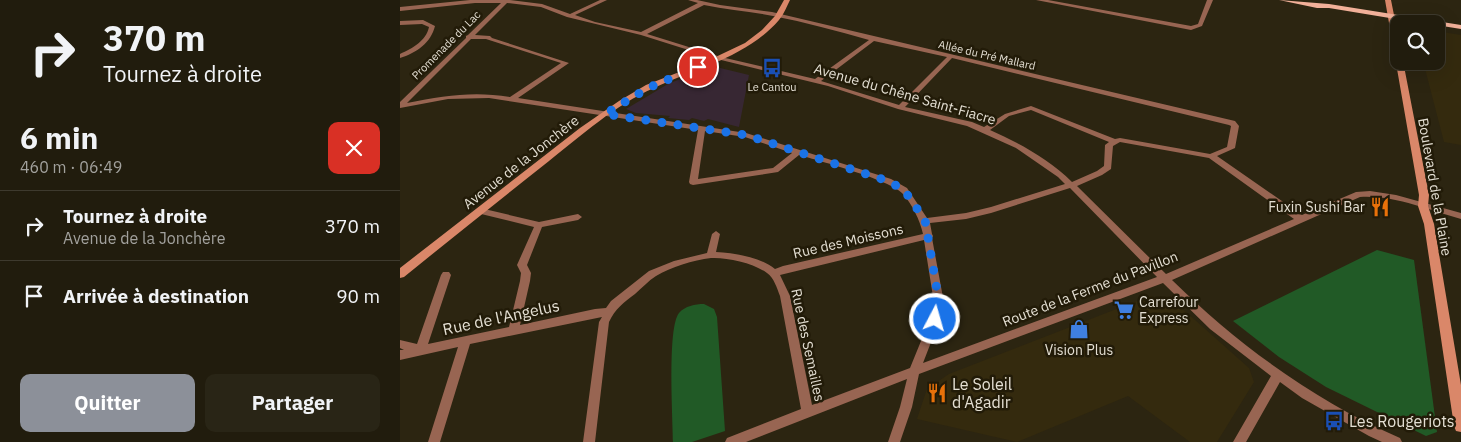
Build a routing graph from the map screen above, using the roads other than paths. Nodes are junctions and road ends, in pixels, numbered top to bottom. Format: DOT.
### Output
graph roads {
  1 [pos="404,0"];
  2 [pos="604,0"];
  3 [pos="691,0"];
  4 [pos="787,0"];
  5 [pos="1039,0"];
  6 [pos="1210,0"];
  7 [pos="1283,0"];
  8 [pos="1388,0"];
  9 [pos="506,1"];
  10 [pos="1311,2"];
  11 [pos="702,3"];
  12 [pos="402,8"];
  13 [pos="778,15"];
  14 [pos="1391,15"];
  15 [pos="569,16"];
  16 [pos="1390,16"];
  17 [pos="400,23"];
  18 [pos="1445,24"];
  19 [pos="1445,26"];
  20 [pos="1461,27"];
  21 [pos="642,34"];
  22 [pos="468,36"];
  23 [pos="873,39"];
  24 [pos="400,49"];
  25 [pos="400,55"];
  26 [pos="951,56"];
  27 [pos="719,58"];
  28 [pos="1401,70"];
  29 [pos="816,82"];
  30 [pos="512,100"];
  31 [pos="400,106"];
  32 [pos="900,108"];
  33 [pos="605,114"];
  34 [pos="702,129"];
  35 [pos="986,130"];
  36 [pos="1114,141"];
  37 [pos="798,152"];
  38 [pos="1211,156"];
  39 [pos="1070,184"];
  40 [pos="1423,206"];
  41 [pos="480,211"];
  42 [pos="1461,216"];
  43 [pos="578,217"];
  44 [pos="1301,219"];
  45 [pos="925,220"];
  46 [pos="539,224"];
  47 [pos="716,234"];
  48 [pos="929,236"];
  49 [pos="710,255"];
  50 [pos="400,274"];
  51 [pos="774,274"];
  52 [pos="446,275"];
  53 [pos="1166,278"];
  54 [pos="609,312"];
  55 [pos="513,331"];
  56 [pos="465,342"];
  57 [pos="400,344"];
  58 [pos="421,350"];
  59 [pos="400,355"];
  60 [pos="914,371"];
  61 [pos="1278,375"];
  62 [pos="808,413"];
  63 [pos="1461,426"];
  64 [pos="434,442"];
  65 [pos="589,442"];
  66 [pos="731,442"];
  67 [pos="894,442"];
  68 [pos="1239,442"];
  69 [pos="1396,442"];
  1 -- 12 [label="street"];
  2 -- 15 [label="street"];
  3 -- 11 [label="street, Allée du Pré Mallard"];
  4 -- 13 [label="main road, Avenue de la Jonchère"];
  5 -- 6 [label="street"];
  7 -- 10 [label="main road"];
  8 -- 14 [label="main road, Boulevard de la Plaine"];
  9 -- 12 [label="street, Avenue du Chêne Saint-Fiacre"];
  9 -- 15 [label="street, Avenue du Chêne Saint-Fiacre"];
  9 -- 22 [label="street, Promenade du Lac"];
  10 -- 16 [label="main road"];
  11 -- 13 [label="street, Allée du Pré Mallard"];
  11 -- 21 [label="street"];
  13 -- 23 [label="street, Allée du Pré Mallard"];
  13 -- 27 [label="main road, Avenue de la Jonchère"];
  15 -- 21 [label="street, Avenue du Chêne Saint-Fiacre"];
  17 -- 25 [label="street"];
  18 -- 20 [label="main road"];
  19 -- 20 [label="main road"];
  21 -- 27 [label="street, Avenue du Chêne Saint-Fiacre"];
  22 -- 30 [label="street"];
  22 -- 31 [label="street, Promenade du Lac"];
  23 -- 26 [label="street, Allée du Pré Mallard"];
  23 -- 29 [label="street"];
  24 -- 25 [label="street"];
  26 -- 32 [label="street"];
  26 -- 38 [label="street, Allée du Pré Mallard"];
  27 -- 29 [label="street, Avenue du Chêne Saint-Fiacre"];
  27 -- 33 [label="main road, Avenue de la Jonchère"];
  28 -- 40 [label="main road, Boulevard de la Plaine"];
  29 -- 32 [label="street, Avenue du Chêne Saint-Fiacre"];
  30 -- 31 [label="street"];
  30 -- 33 [label="street"];
  32 -- 35 [label="street, Avenue du Chêne Saint-Fiacre"];
  33 -- 34 [label="street"];
  33 -- 41 [label="main road, Avenue de la Jonchère"];
  34 -- 37 [label="street"];
  34 -- 37 [label="street"];
  35 -- 36 [label="street"];
  35 -- 39 [label="street, Avenue du Chêne Saint-Fiacre"];
  36 -- 38 [label="street"];
  36 -- 39 [label="street"];
  37 -- 45 [label="street"];
  38 -- 44 [label="street"];
  39 -- 45 [label="street"];
  39 -- 53 [label="street, Avenue du Chêne Saint-Fiacre"];
  40 -- 42 [label="street, Route de la Ferme du Pavillon"];
  40 -- 44 [label="street, Route de la Ferme du Pavillon"];
  40 -- 63 [label="main road, Boulevard de la Plaine"];
  41 -- 46 [label="street"];
  41 -- 50 [label="main road, Avenue de la Jonchère"];
  43 -- 46 [label="street"];
  44 -- 53 [label="street, Route de la Ferme du Pavillon"];
  45 -- 48 [label="street"];
  46 -- 55 [label="street"];
  47 -- 49 [label="street"];
  48 -- 51 [label="street, Rue des Moissons"];
  48 -- 60 [label="street"];
  49 -- 51 [label="street"];
  49 -- 54 [label="street"];
  51 -- 62 [label="street, Rue des Semailles"];
  52 -- 58 [label="street"];
  53 -- 60 [label="street, Route de la Ferme du Pavillon"];
  53 -- 61 [label="street, Avenue du Chêne Saint-Fiacre"];
  54 -- 55 [label="street, Rue de l'Angelus"];
  54 -- 65 [label="street"];
  55 -- 56 [label="street, Rue de l'Angelus"];
  56 -- 58 [label="street, Rue de l'Angelus"];
  56 -- 64 [label="street"];
  57 -- 58 [label="street"];
  58 -- 59 [label="street, Rue de l'Angelus"];
  60 -- 62 [label="street, Route de la Ferme du Pavillon"];
  60 -- 67 [label="street"];
  61 -- 68 [label="street"];
  61 -- 69 [label="street, Avenue du Chêne Saint-Fiacre"];
  62 -- 66 [label="street, Route de la Ferme du Pavillon"];
}
